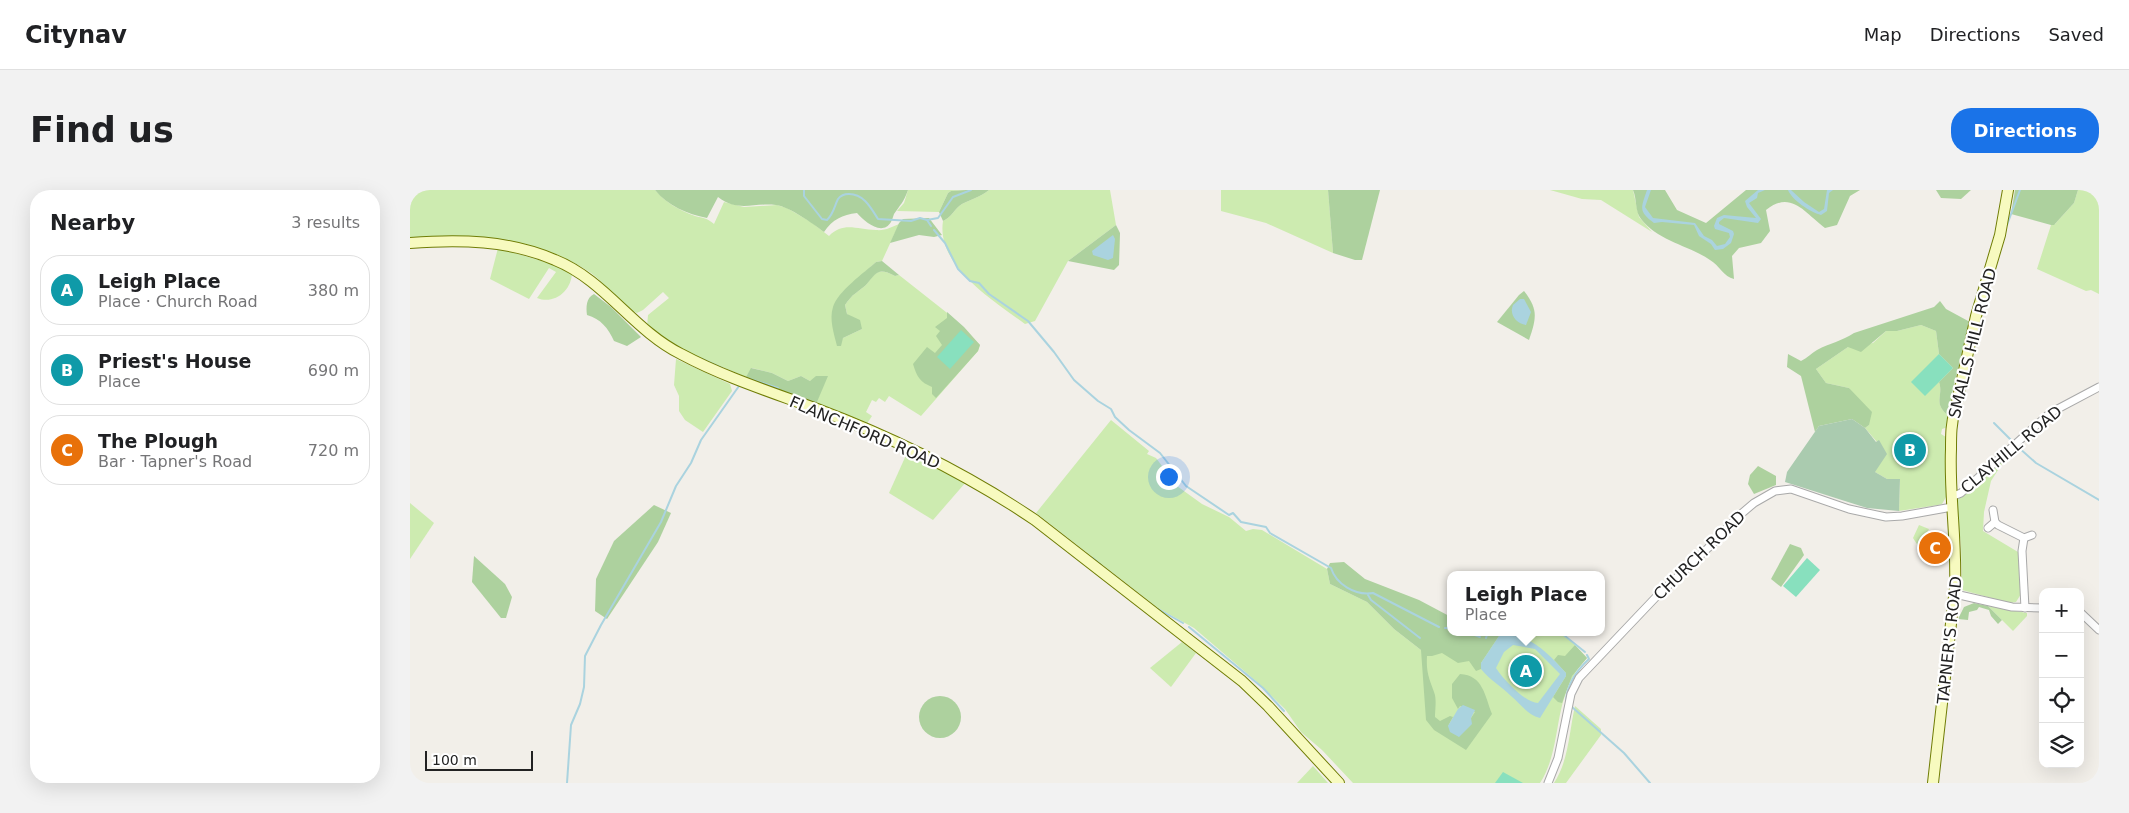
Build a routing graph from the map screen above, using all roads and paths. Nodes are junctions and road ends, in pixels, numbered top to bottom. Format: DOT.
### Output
graph roads {
  1 [pos="2008,190"];
  2 [pos="410,243"];
  3 [pos="2099,387"];
  4 [pos="1951,502"];
  5 [pos="1993,510"];
  6 [pos="1995,522"];
  7 [pos="1988,528"];
  8 [pos="2032,535"];
  9 [pos="2024,538"];
  10 [pos="1955,594"];
  11 [pos="2025,608"];
  12 [pos="2039,608"];
  13 [pos="2084,616"];
  14 [pos="2099,630"];
  15 [pos="1339,783"];
  16 [pos="1548,783"];
  17 [pos="1933,783"];
  1 -- 4 [label="street, SMALLS HILL ROAD"];
  2 -- 15 [label="street, FLANCHFORD ROAD"];
  3 -- 4 [label="street, CLAYHILL ROAD"];
  4 -- 10 [label="street, TAPNER'S ROAD"];
  4 -- 16 [label="street, CHURCH ROAD"];
  5 -- 6 [label="street"];
  6 -- 7 [label="street"];
  6 -- 9 [label="street"];
  8 -- 9 [label="street"];
  9 -- 11 [label="street"];
  10 -- 11 [label="street"];
  10 -- 17 [label="street, TAPNER'S ROAD"];
  11 -- 12 [label="street"];
  13 -- 14 [label="street"];
}
